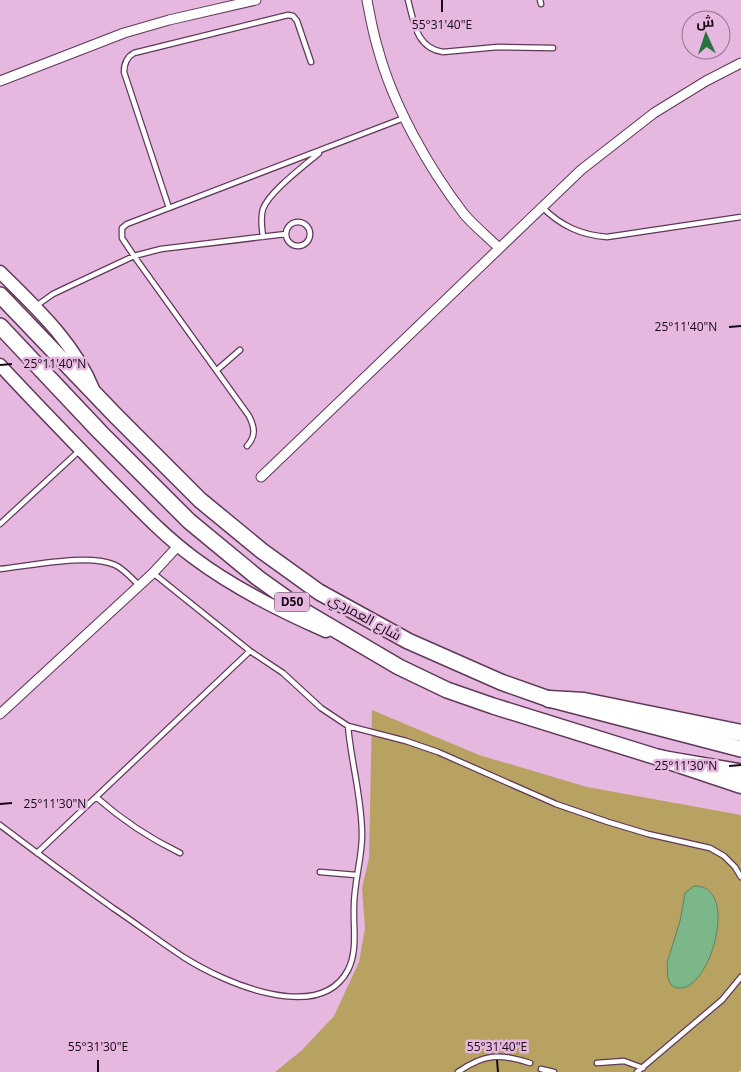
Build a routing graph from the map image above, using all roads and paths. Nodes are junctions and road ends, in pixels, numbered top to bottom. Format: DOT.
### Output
graph roads {
  1 [pos="256,0"];
  2 [pos="367,0"];
  3 [pos="408,0"];
  4 [pos="553,48"];
  5 [pos="311,62"];
  6 [pos="741,63"];
  7 [pos="0,81"];
  8 [pos="406,118"];
  9 [pos="322,150"];
  10 [pos="542,207"];
  11 [pos="169,208"];
  12 [pos="741,217"];
  13 [pos="286,234"];
  14 [pos="263,237"];
  15 [pos="499,248"];
  16 [pos="134,256"];
  17 [pos="0,272"];
  18 [pos="0,294"];
  19 [pos="35,307"];
  20 [pos="0,326"];
  21 [pos="240,350"];
  22 [pos="0,365"];
  23 [pos="217,370"];
  24 [pos="94,392"];
  25 [pos="248,446"];
  26 [pos="80,450"];
  27 [pos="261,477"];
  28 [pos="0,524"];
  29 [pos="178,546"];
  30 [pos="0,569"];
  31 [pos="153,573"];
  32 [pos="139,585"];
  33 [pos="353,640"];
  34 [pos="250,650"];
  35 [pos="549,699"];
  36 [pos="0,714"];
  37 [pos="348,726"];
  38 [pos="741,733"];
  39 [pos="741,749"];
  40 [pos="660,758"];
  41 [pos="741,772"];
  42 [pos="741,785"];
  43 [pos="96,797"];
  44 [pos="0,825"];
  45 [pos="37,853"];
  46 [pos="180,853"];
  47 [pos="320,872"];
  48 [pos="356,875"];
  49 [pos="741,877"];
  50 [pos="741,977"];
  51 [pos="530,1063"];
  52 [pos="597,1063"];
  53 [pos="643,1068"];
  54 [pos="541,1069"];
  55 [pos="458,1072"];
  56 [pos="554,1072"];
  57 [pos="637,1072"];
  1 -- 7 [label="street"];
  2 -- 8 [label="street"];
  3 -- 4 [label="lane"];
  5 -- 11 [label="lane"];
  6 -- 10 [label="street"];
  8 -- 9 [label="lane"];
  8 -- 15 [label="street"];
  9 -- 11 [label="lane"];
  9 -- 14 [label="lane"];
  10 -- 12 [label="lane"];
  10 -- 15 [label="street"];
  11 -- 16 [label="lane"];
  13 -- 13 [label="lane"];
  13 -- 14 [label="lane"];
  14 -- 16 [label="lane"];
  15 -- 27 [label="street"];
  16 -- 19 [label="lane"];
  16 -- 23 [label="lane"];
  17 -- 19 [label="street"];
  18 -- 24 [label="main road, شارع العمردي / D50"];
  19 -- 24 [label="street"];
  20 -- 33 [label="main road, شارع العمردي / D50"];
  21 -- 23 [label="lane"];
  22 -- 26 [label="street"];
  23 -- 25 [label="lane"];
  24 -- 35 [label="main road, شارع العمردي / D50"];
  26 -- 28 [label="lane"];
  26 -- 29 [label="street"];
  29 -- 31 [label="street"];
  29 -- 33 [label="street"];
  30 -- 32 [label="lane"];
  31 -- 32 [label="street"];
  31 -- 34 [label="lane"];
  32 -- 36 [label="street"];
  33 -- 40 [label="main road, شارع العمردي / D50"];
  34 -- 37 [label="lane"];
  34 -- 43 [label="lane"];
  35 -- 38 [label="highway"];
  35 -- 39 [label="main road, شارع العمردي / D50"];
  37 -- 48 [label="lane"];
  37 -- 49 [label="lane"];
  40 -- 41 [label="main road, شارع العمردي / D50"];
  40 -- 42 [label="highway"];
  43 -- 45 [label="lane"];
  43 -- 46 [label="lane"];
  44 -- 45 [label="lane"];
  45 -- 48 [label="lane"];
  47 -- 48 [label="lane"];
  50 -- 53 [label="lane"];
  51 -- 55 [label="lane"];
  52 -- 53 [label="lane"];
  53 -- 57 [label="lane"];
  54 -- 56 [label="lane"];
}
